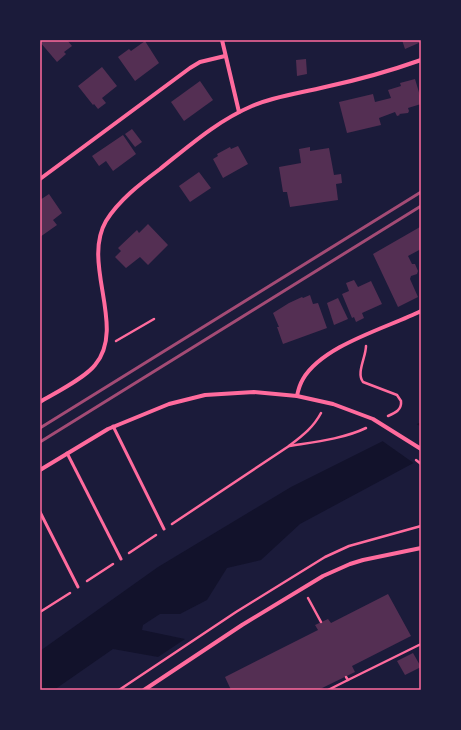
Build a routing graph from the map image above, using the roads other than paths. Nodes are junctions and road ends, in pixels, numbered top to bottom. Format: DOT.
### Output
graph roads {
  1 [pos="222,40"];
  2 [pos="225,56"];
  3 [pos="421,60"];
  4 [pos="239,112"];
  5 [pos="40,179"];
  6 [pos="421,311"];
  7 [pos="297,396"];
  8 [pos="40,402"];
  9 [pos="113,426"];
  10 [pos="421,449"];
  11 [pos="67,453"];
  12 [pos="40,470"];
  13 [pos="40,512"];
  14 [pos="164,530"];
  15 [pos="421,548"];
  16 [pos="121,559"];
  17 [pos="78,587"];
  18 [pos="144,690"];
  1 -- 2 [label="street"];
  2 -- 4 [label="street"];
  2 -- 5 [label="street"];
  3 -- 4 [label="street"];
  4 -- 8 [label="street"];
  6 -- 7 [label="street"];
  7 -- 9 [label="street"];
  7 -- 10 [label="street"];
  9 -- 11 [label="street"];
  9 -- 14 [label="lane"];
  11 -- 12 [label="street"];
  11 -- 16 [label="lane"];
  13 -- 17 [label="lane"];
  15 -- 18 [label="street"];
}
